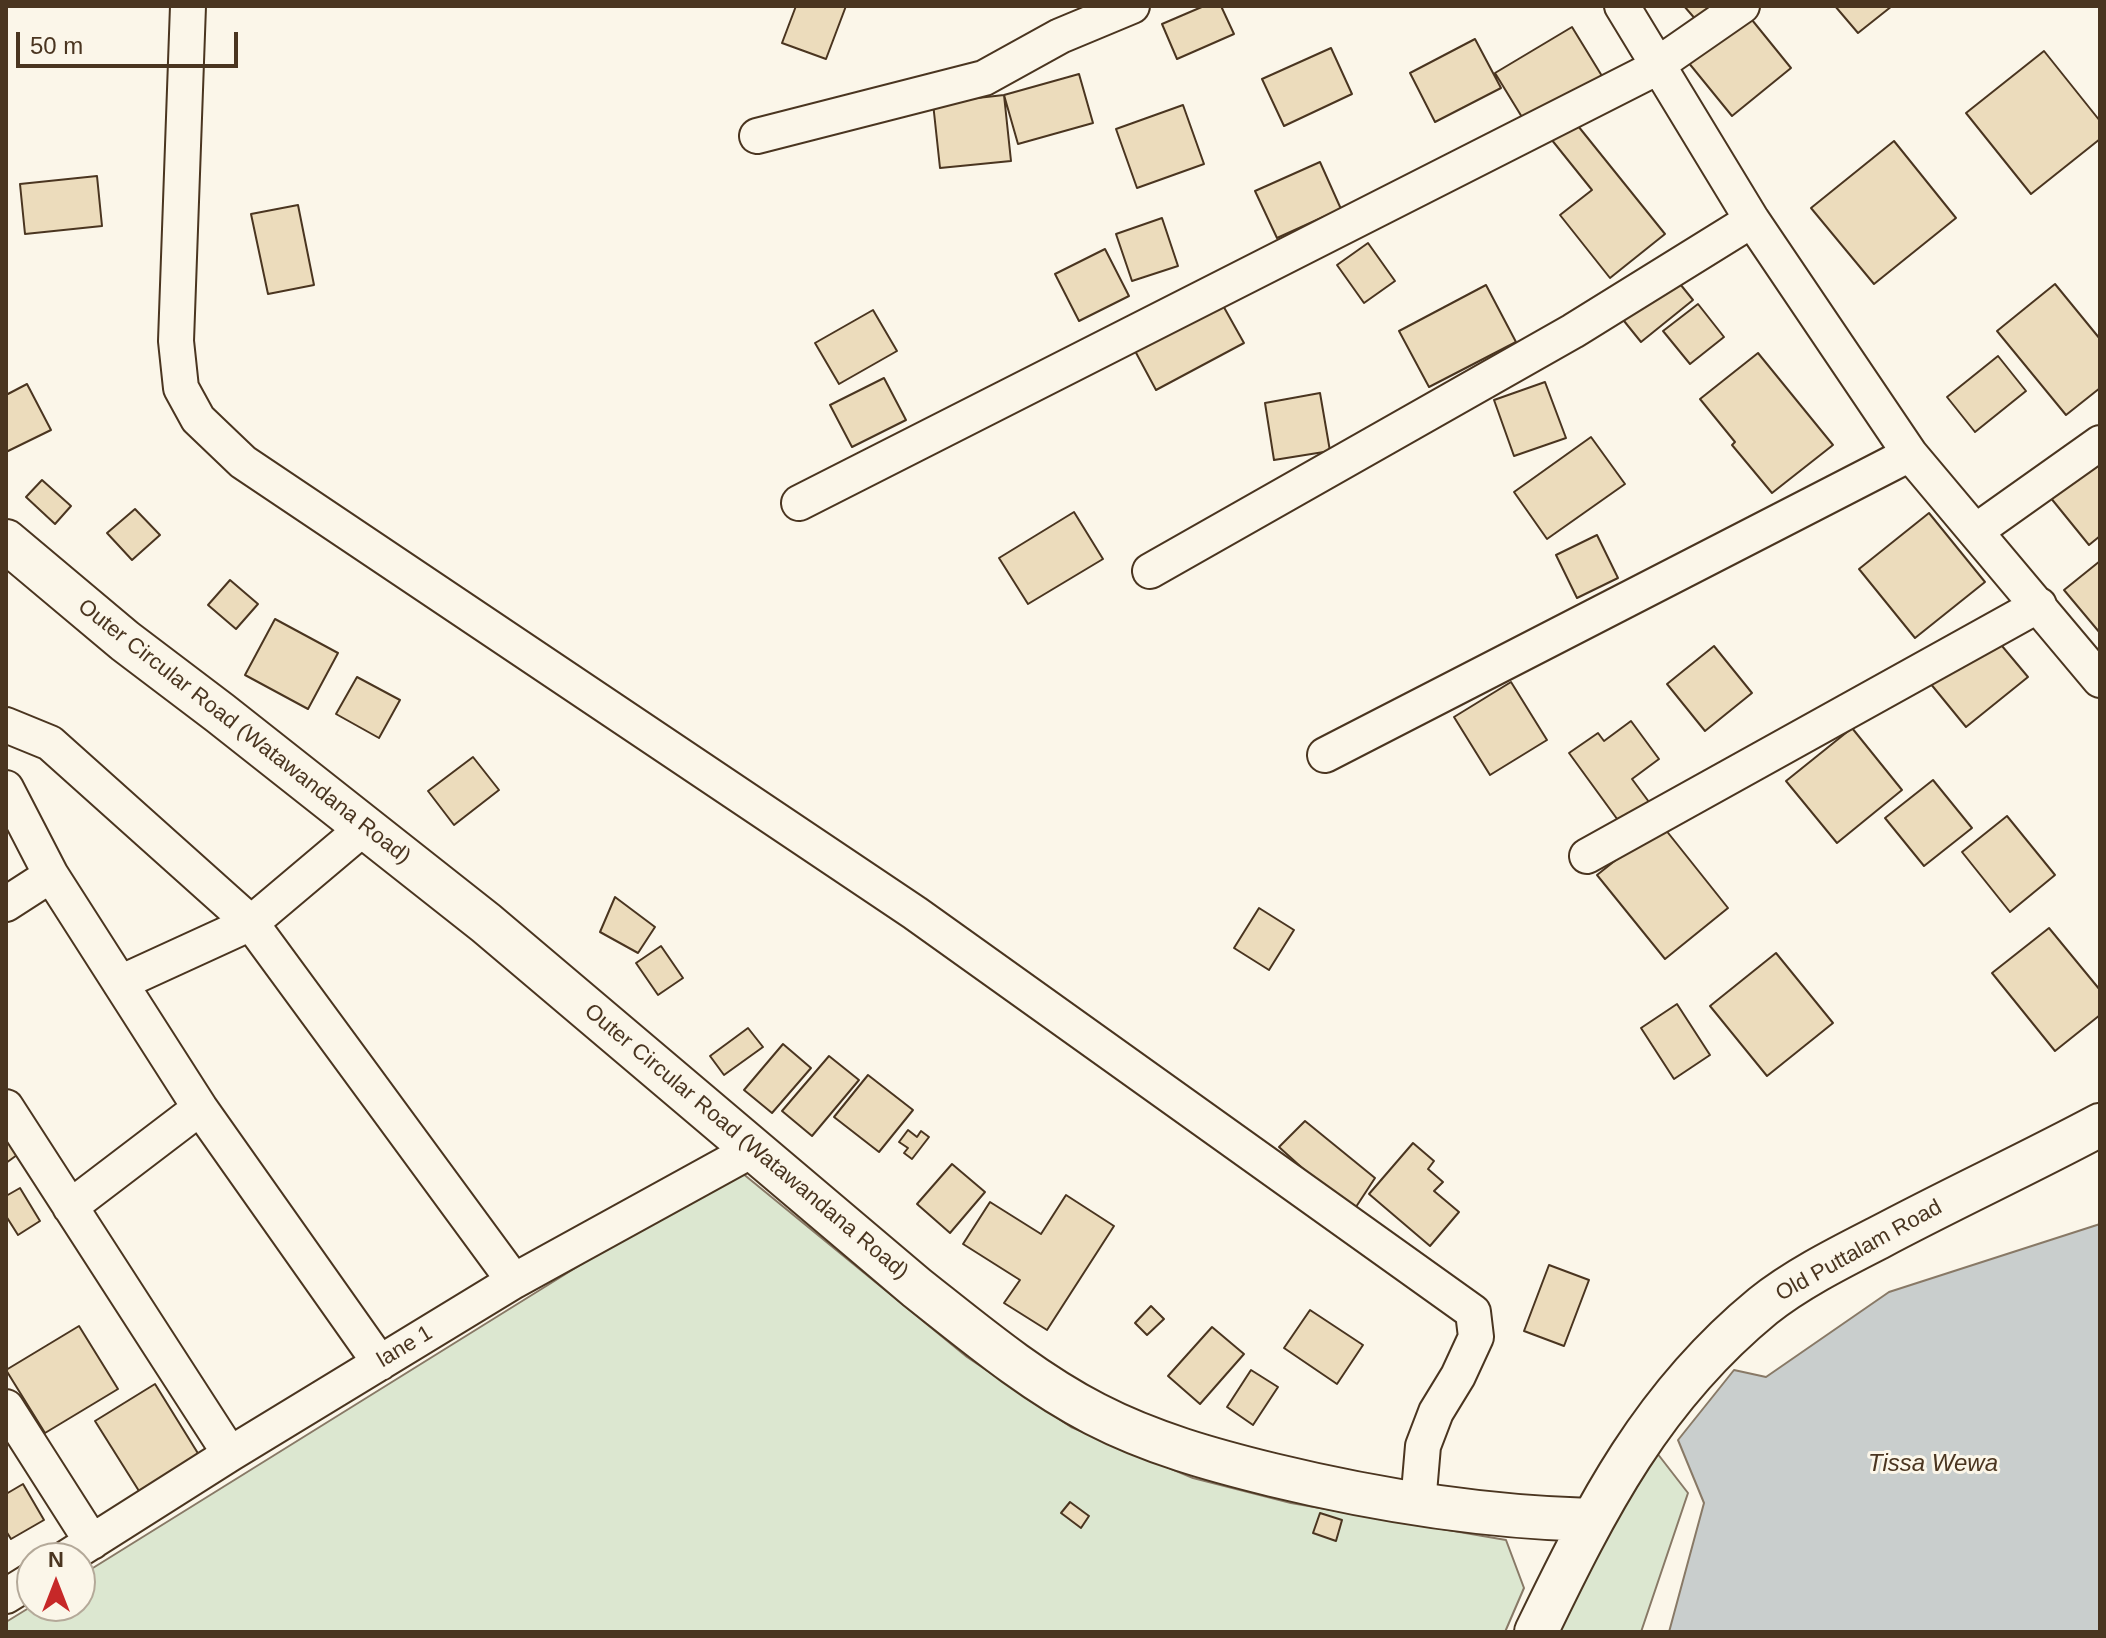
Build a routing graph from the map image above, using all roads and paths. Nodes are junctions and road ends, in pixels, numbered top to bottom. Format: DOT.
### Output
graph roads {
  1 [pos="188,6"];
  2 [pos="1132,6"];
  3 [pos="1622,6"];
  4 [pos="1742,6"];
  5 [pos="1656,65"];
  6 [pos="757,136"];
  7 [pos="1752,220"];
  8 [pos="2100,443"];
  9 [pos="1910,454"];
  10 [pos="799,503"];
  11 [pos="1976,531"];
  12 [pos="6,541"];
  13 [pos="1150,571"];
  14 [pos="2039,605"];
  15 [pos="2100,680"];
  16 [pos="6,725"];
  17 [pos="1325,755"];
  18 [pos="6,788"];
  19 [pos="366,826"];
  20 [pos="1587,856"];
  21 [pos="51,875"];
  22 [pos="6,904"];
  23 [pos="251,923"];
  24 [pos="120,983"];
  25 [pos="6,1107"];
  26 [pos="200,1108"];
  27 [pos="2100,1125"];
  28 [pos="752,1150"];
  29 [pos="70,1207"];
  30 [pos="514,1281"];
  31 [pos="380,1363"];
  32 [pos="6,1407"];
  33 [pos="230,1454"];
  34 [pos="1418,1504"];
  35 [pos="1590,1520"];
  36 [pos="75,1542"];
  37 [pos="92,1542"];
  38 [pos="1536,1632"];
  1 -- 34 [label="street"];
  2 -- 6 [label="street"];
  3 -- 5 [label="street"];
  4 -- 5 [label="street"];
  5 -- 7 [label="street"];
  5 -- 10 [label="street"];
  7 -- 9 [label="street"];
  7 -- 13 [label="street"];
  8 -- 11 [label="street"];
  9 -- 11 [label="street"];
  9 -- 17 [label="street"];
  11 -- 14 [label="street"];
  12 -- 19 [label="main road, Outer Circular Road (Watawandana Road)"];
  14 -- 15 [label="street"];
  14 -- 20 [label="street"];
  16 -- 23 [label="street"];
  18 -- 21 [label="street"];
  19 -- 23 [label="street"];
  19 -- 28 [label="main road, Outer Circular Road (Watawandana Road)"];
  21 -- 22 [label="street"];
  21 -- 24 [label="street"];
  23 -- 24 [label="street"];
  23 -- 30 [label="street"];
  24 -- 26 [label="street"];
  25 -- 29 [label="street"];
  26 -- 29 [label="street"];
  26 -- 31 [label="street"];
  27 -- 35 [label="main road, Old Puttalam Road"];
  28 -- 30 [label="street, lane 1"];
  28 -- 34 [label="main road, Outer Circular Road (Watawandana Road)"];
  29 -- 33 [label="street"];
  30 -- 31 [label="street, lane 1"];
  31 -- 33 [label="street, lane 1"];
  32 -- 36 [label="street"];
  33 -- 37 [label="street, lane 1"];
  34 -- 35 [label="main road, Outer Circular Road (Watawandana Road)"];
  35 -- 38 [label="main road, Old Puttalam Road"];
}
